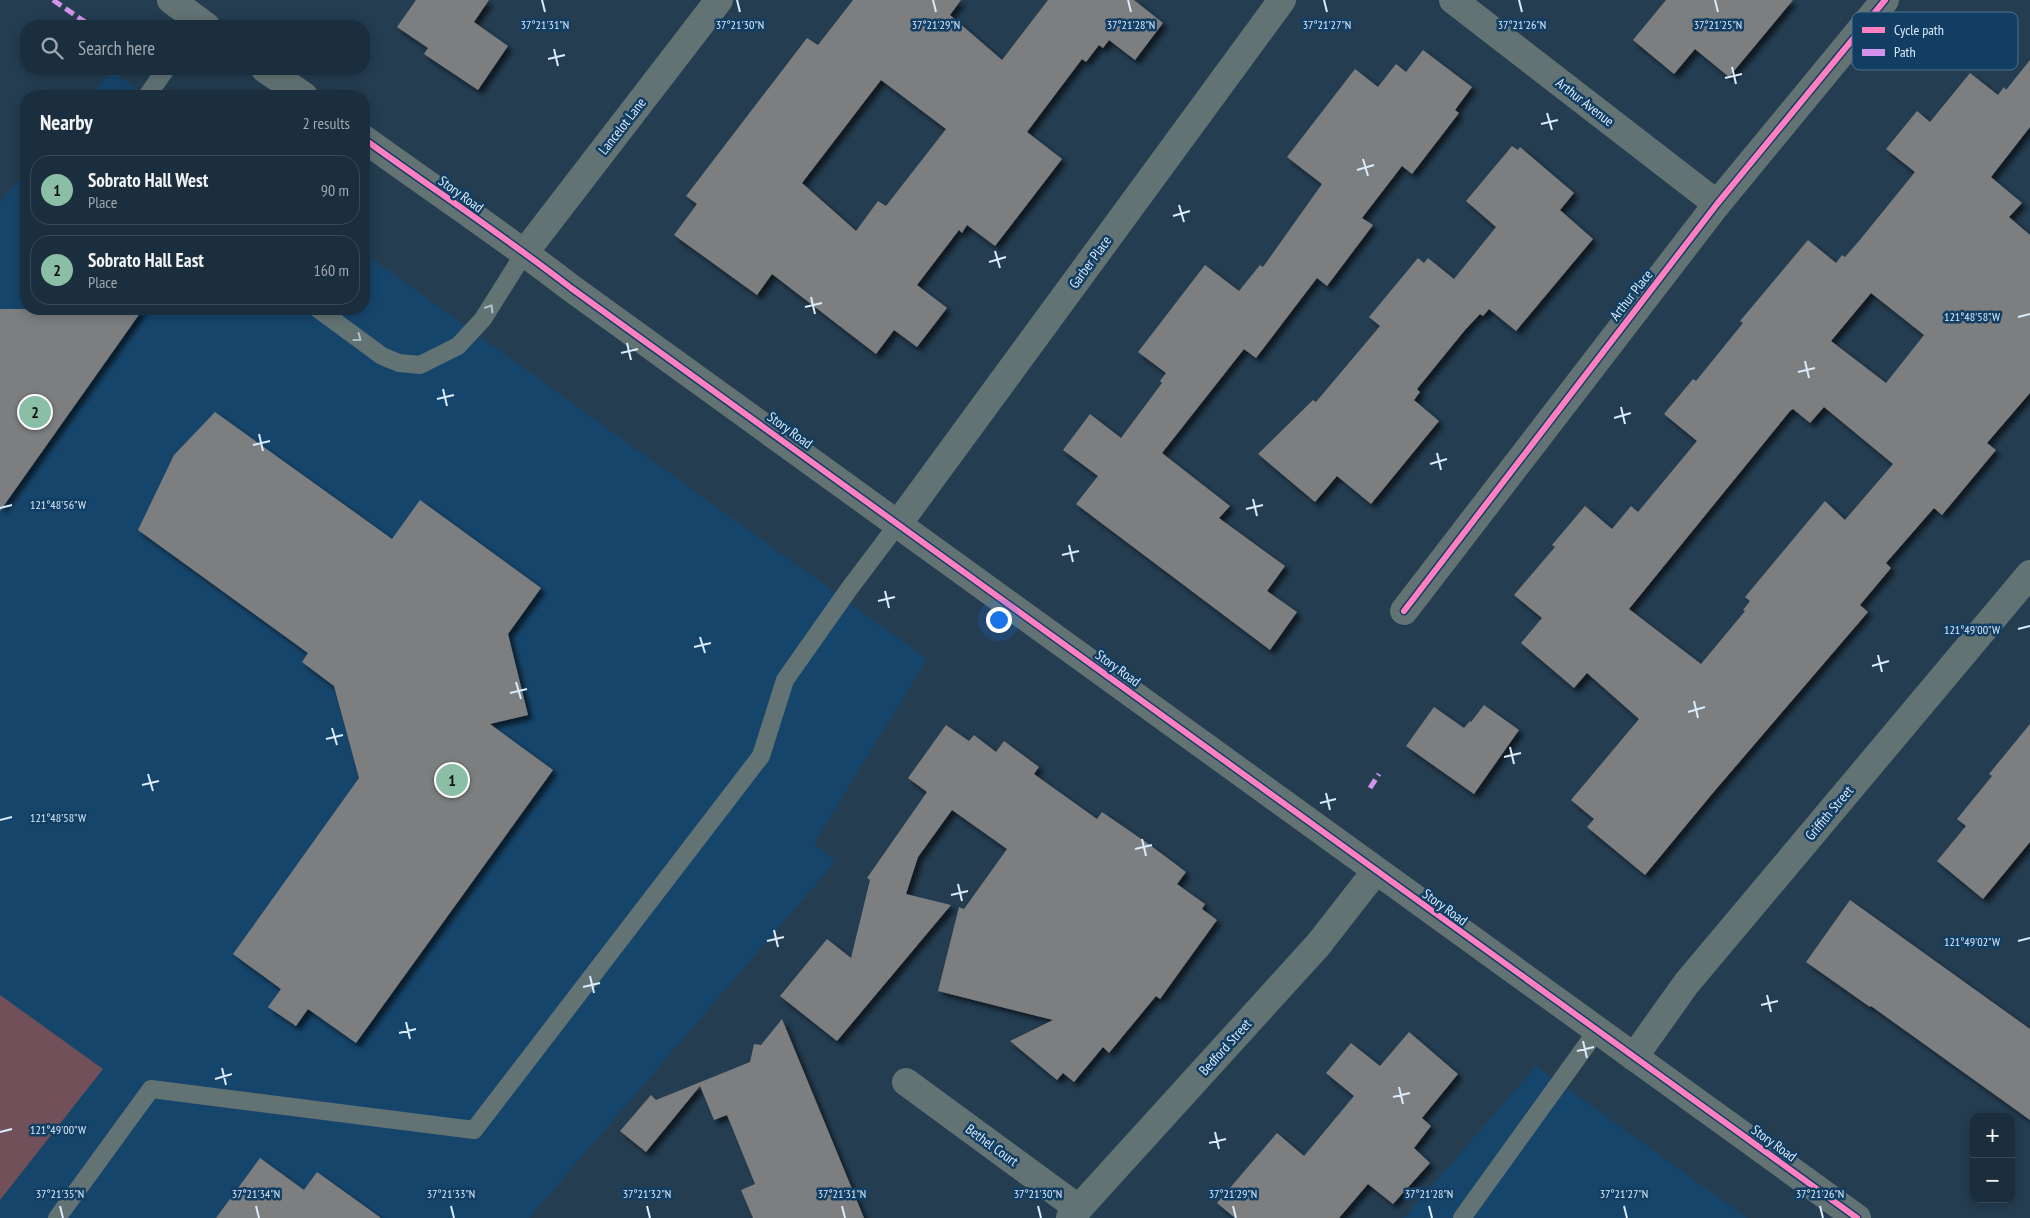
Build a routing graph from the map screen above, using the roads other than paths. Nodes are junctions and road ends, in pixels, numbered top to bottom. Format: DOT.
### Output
graph roads {
  1 [pos="171,0"];
  2 [pos="719,0"];
  3 [pos="1282,0"];
  4 [pos="1454,0"];
  5 [pos="1885,0"];
  6 [pos="1875,12"];
  7 [pos="195,20"];
  8 [pos="1852,40"];
  9 [pos="162,75"];
  10 [pos="274,75"];
  11 [pos="151,90"];
  12 [pos="296,90"];
  13 [pos="370,143"];
  14 [pos="1717,204"];
  15 [pos="525,252"];
  16 [pos="326,315"];
  17 [pos="898,524"];
  18 [pos="2030,574"];
  19 [pos="1404,611"];
  20 [pos="1375,872"];
  21 [pos="1596,1032"];
  22 [pos="1634,1057"];
  23 [pos="906,1082"];
  24 [pos="1074,1213"];
  25 [pos="57,1218"];
  26 [pos="1462,1218"];
  27 [pos="1857,1218"];
  1 -- 7 [label="street"];
  2 -- 15 [label="street, Lancelot Lane"];
  3 -- 17 [label="street, Garber Place"];
  4 -- 14 [label="street, Arthur Avenue"];
  5 -- 6 [label="street, Arthur Place"];
  8 -- 14 [label="street, Arthur Place"];
  9 -- 11 [label="lane"];
  10 -- 12 [label="street"];
  13 -- 15 [label="street, Story Road"];
  14 -- 19 [label="street, Arthur Place"];
  16 -- 15 [label="lane, one-way"];
  15 -- 17 [label="street, Story Road"];
  17 -- 20 [label="street, Story Road"];
  17 -- 25 [label="lane"];
  18 -- 22 [label="street, Griffith Street"];
  20 -- 21 [label="street, Story Road"];
  20 -- 24 [label="street, Bedford Street"];
  21 -- 22 [label="street, Story Road"];
  21 -- 26 [label="lane"];
  22 -- 27 [label="street, Story Road"];
  23 -- 24 [label="street, Bethel Court"];
}
